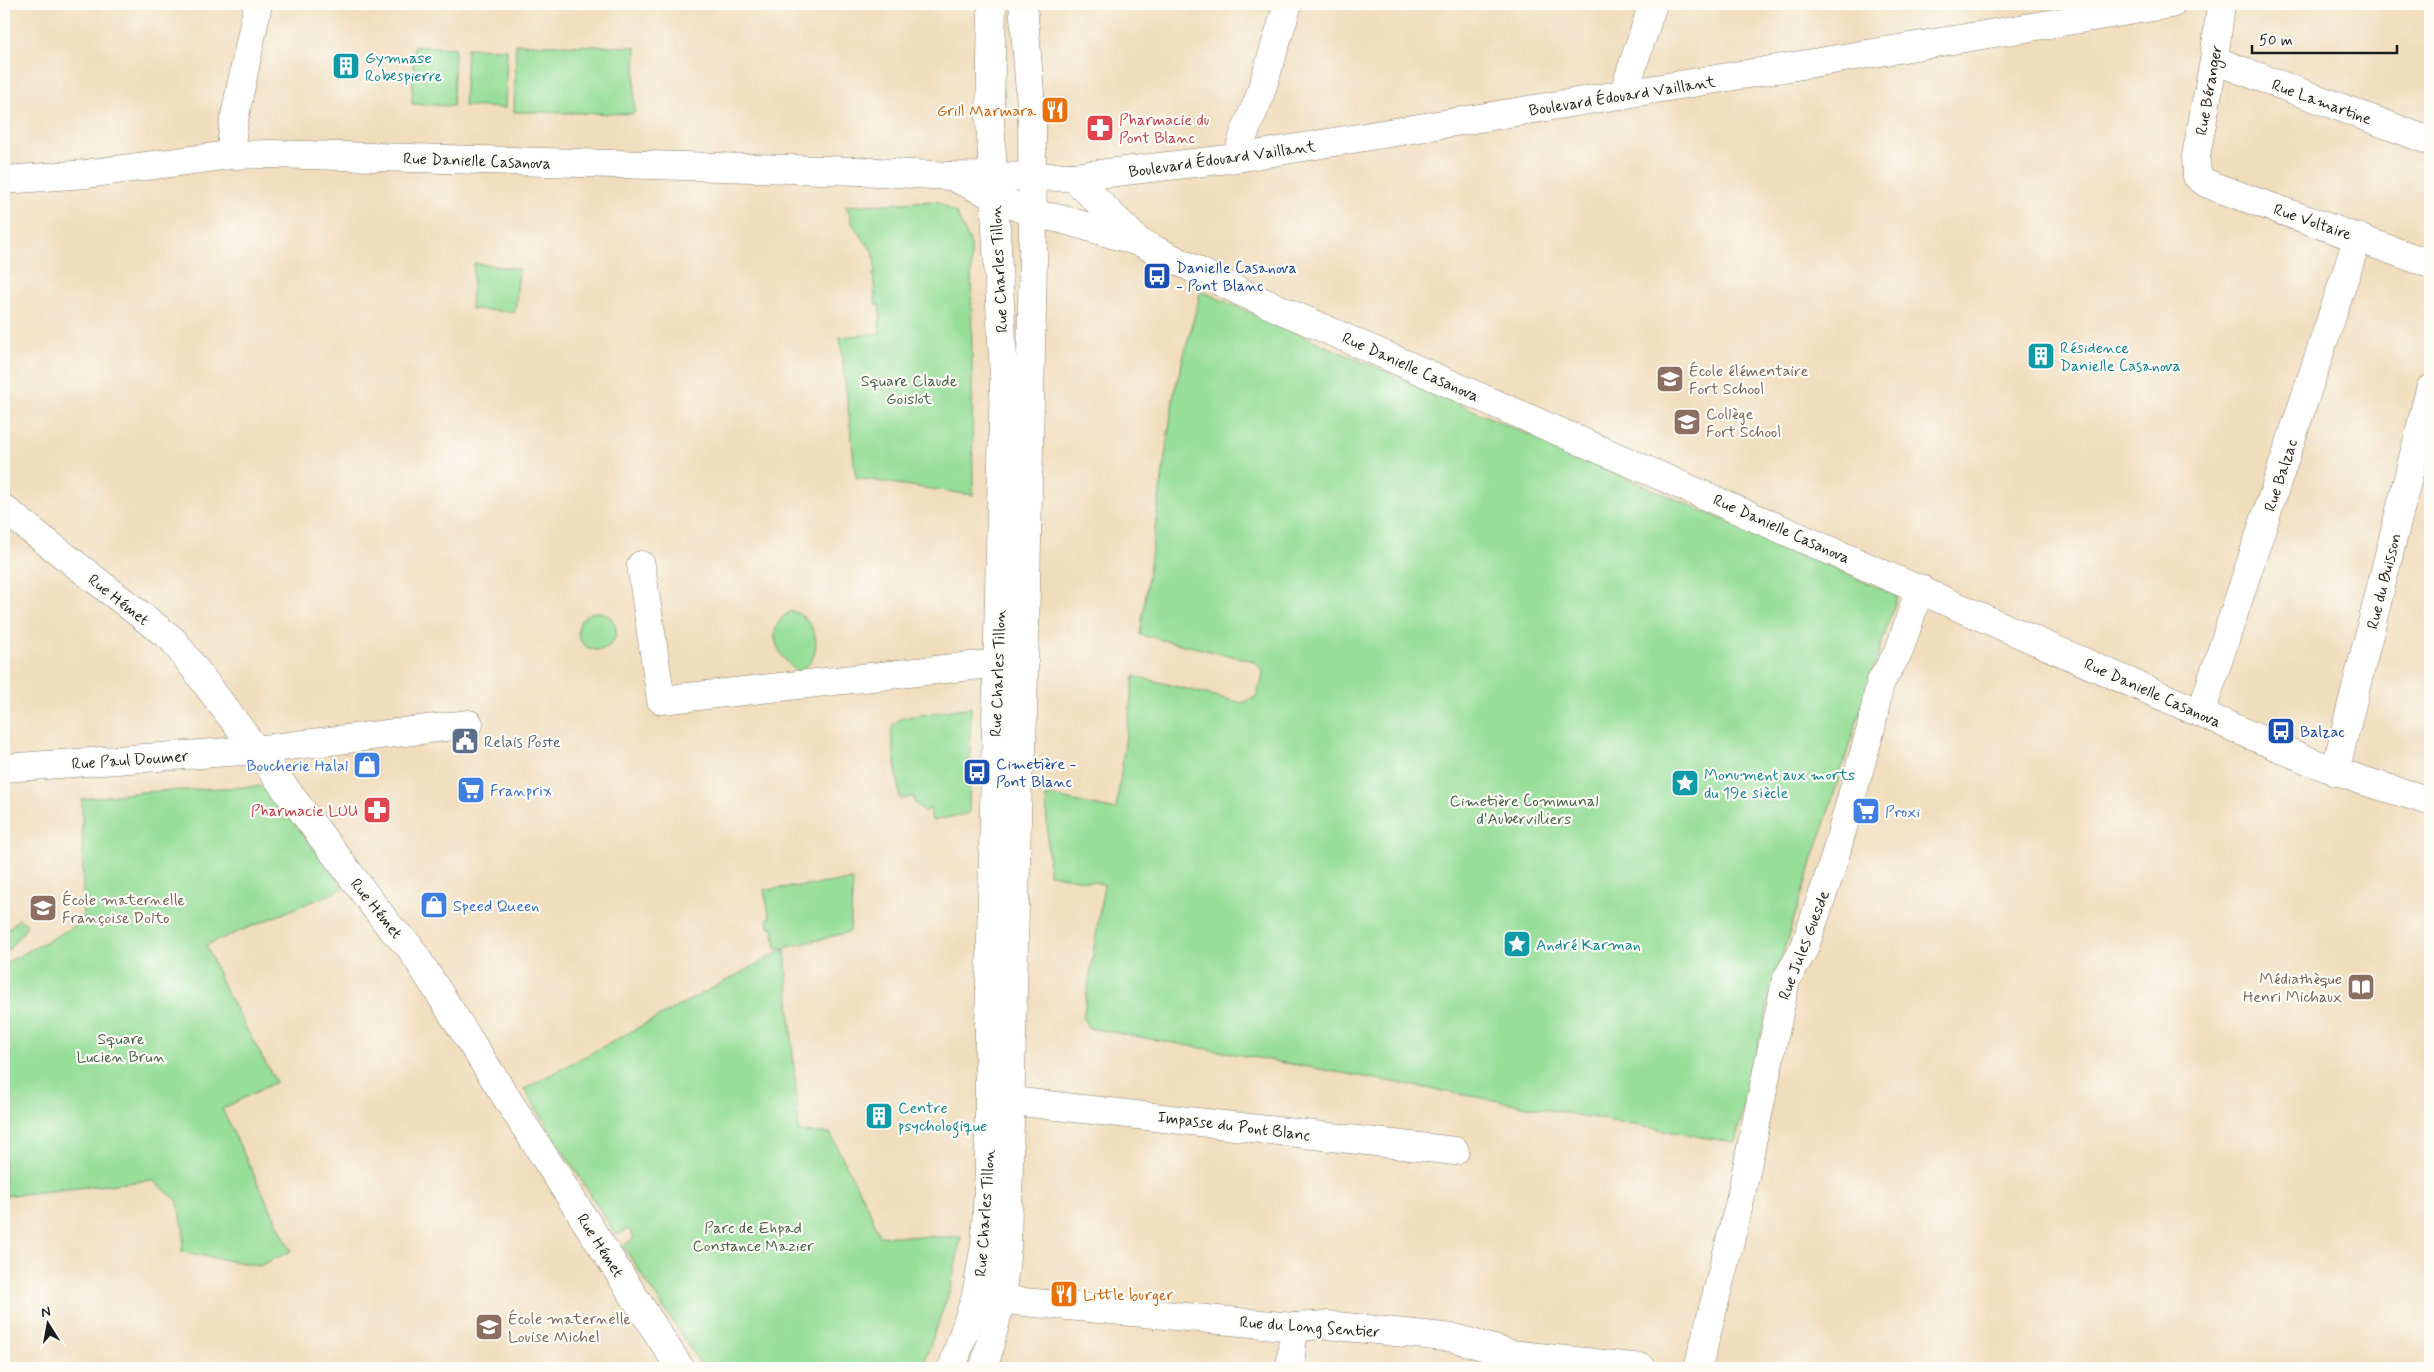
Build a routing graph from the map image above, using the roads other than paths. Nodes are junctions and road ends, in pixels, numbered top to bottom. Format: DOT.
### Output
graph roads {
  1 [pos="258,4"];
  2 [pos="992,4"];
  3 [pos="1023,4"];
  4 [pos="1288,4"];
  5 [pos="1653,4"];
  6 [pos="2171,4"];
  7 [pos="2221,4"];
  8 [pos="2214,60"];
  9 [pos="1623,95"];
  10 [pos="2430,141"];
  11 [pos="230,155"];
  12 [pos="1236,158"];
  13 [pos="1033,176"];
  14 [pos="2198,176"];
  15 [pos="1072,177"];
  16 [pos="4,180"];
  17 [pos="993,186"];
  18 [pos="1033,214"];
  19 [pos="2358,237"];
  20 [pos="1139,242"];
  21 [pos="2430,264"];
  22 [pos="2430,390"];
  23 [pos="2425,433"];
  24 [pos="4,508"];
  25 [pos="641,564"];
  26 [pos="1920,588"];
  27 [pos="999,663"];
  28 [pos="2201,713"];
  29 [pos="469,724"];
  30 [pos="256,750"];
  31 [pos="4,768"];
  32 [pos="2334,772"];
  33 [pos="2430,801"];
  34 [pos="1012,1101"];
  35 [pos="1455,1151"];
  36 [pos="989,1298"];
  37 [pos="1294,1327"];
  38 [pos="680,1368"];
  39 [pos="952,1368"];
  40 [pos="984,1368"];
  41 [pos="1290,1368"];
  42 [pos="1642,1368"];
  43 [pos="1698,1368"];
  1 -- 11 [label="street"];
  2 -- 17 [label="street, Rue Charles Tillon"];
  3 -- 13 [label="street, Rue Charles Tillon"];
  4 -- 12 [label="street"];
  5 -- 9 [label="street"];
  6 -- 9 [label="street, Boulevard Édouard Vaillant"];
  7 -- 8 [label="street, Rue Béranger"];
  8 -- 10 [label="street, Rue Lamartine"];
  8 -- 14 [label="street, Rue Béranger"];
  9 -- 12 [label="street, Boulevard Édouard Vaillant"];
  11 -- 16 [label="street, Rue Danielle Casanova"];
  11 -- 17 [label="street, Rue Danielle Casanova"];
  12 -- 15 [label="street, Boulevard Édouard Vaillant"];
  13 -- 15 [label="street, Rue Danielle Casanova"];
  13 -- 17 [label="street, Rue Danielle Casanova"];
  13 -- 18 [label="street, Rue Charles Tillon"];
  14 -- 19 [label="street, Rue Voltaire"];
  15 -- 20 [label="street, Rue Danielle Casanova"];
  17 -- 18 [label="street, Rue Danielle Casanova"];
  17 -- 27 [label="street, Rue Charles Tillon"];
  18 -- 20 [label="street, Rue Danielle Casanova"];
  18 -- 34 [label="street, Rue Charles Tillon"];
  19 -- 21 [label="street, Rue Voltaire"];
  19 -- 28 [label="street, Rue Balzac"];
  20 -- 26 [label="street, Rue Danielle Casanova"];
  22 -- 23 [label="street, Rue du Buisson"];
  23 -- 32 [label="street, Rue du Buisson"];
  24 -- 30 [label="street, Rue Hémet"];
  25 -- 27 [label="street"];
  26 -- 28 [label="street, Rue Danielle Casanova"];
  26 -- 43 [label="street, Rue Jules Guesde"];
  27 -- 36 [label="street, Rue Charles Tillon"];
  28 -- 32 [label="street, Rue Danielle Casanova"];
  29 -- 30 [label="street, Rue Paul Doumer"];
  30 -- 31 [label="street, Rue Paul Doumer"];
  30 -- 38 [label="street, Rue Hémet"];
  32 -- 33 [label="street, Rue Danielle Casanova"];
  34 -- 35 [label="street, Impasse du Pont Blanc"];
  34 -- 36 [label="street, Rue Charles Tillon"];
  36 -- 37 [label="street, Rue du Long Sentier"];
  36 -- 39 [label="street, Rue Charles Tillon"];
  36 -- 40 [label="street, Rue Charles Tillon"];
  37 -- 41 [label="street"];
  37 -- 42 [label="street, Rue du Long Sentier"];
}
